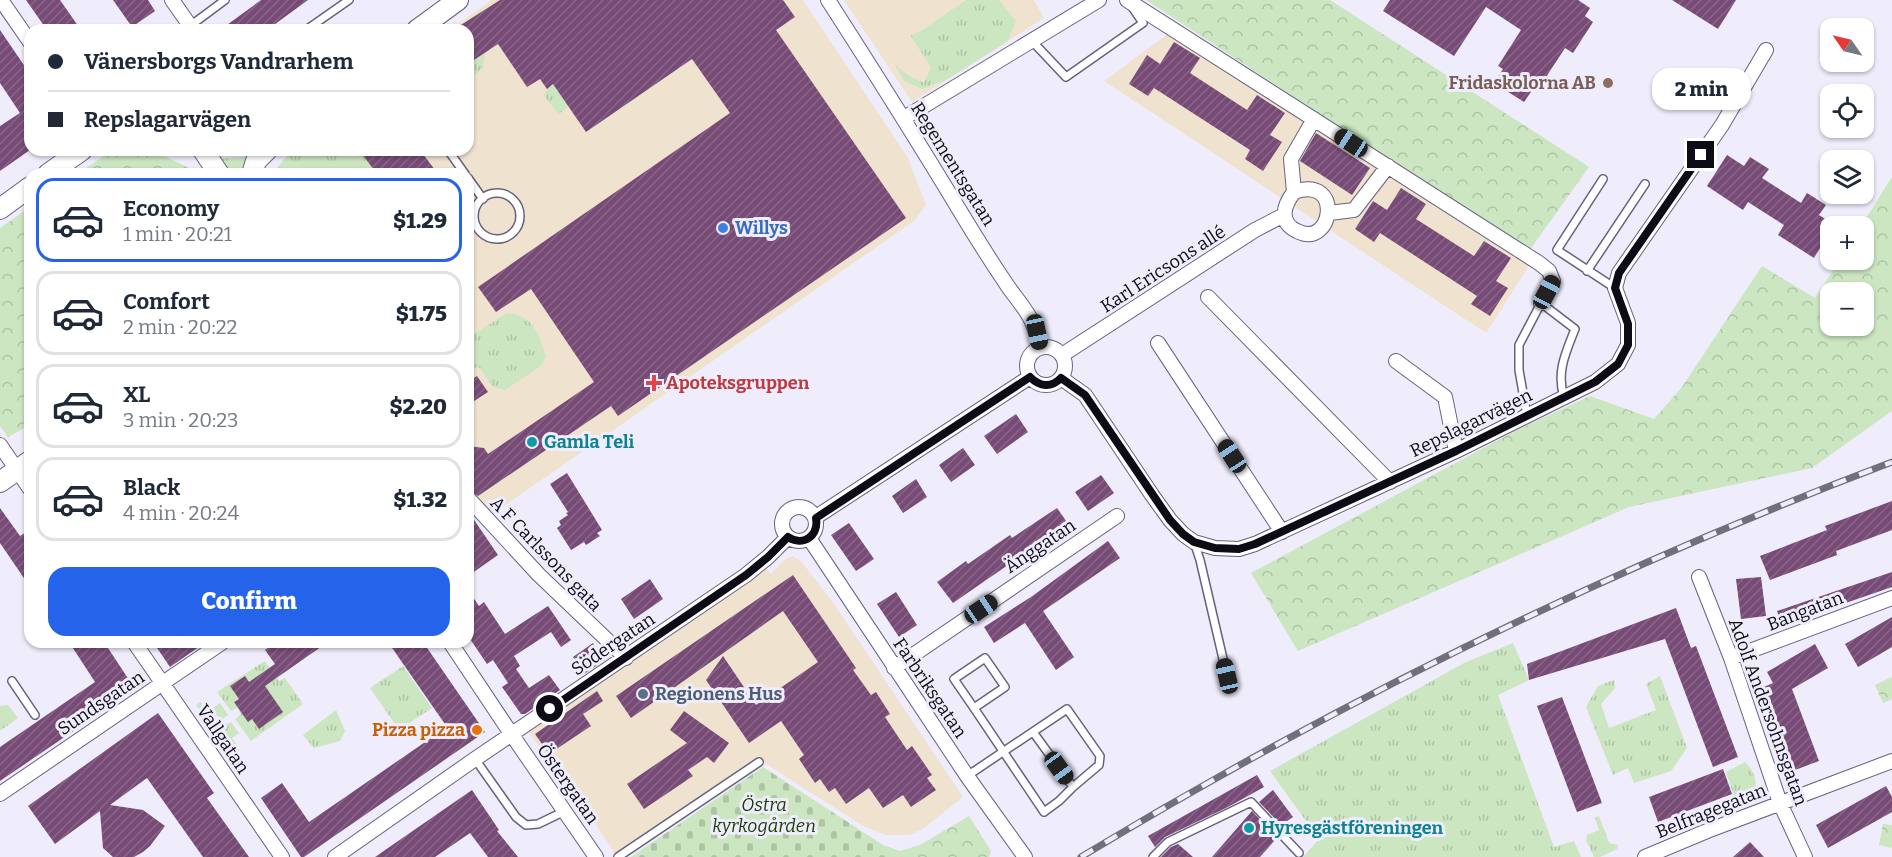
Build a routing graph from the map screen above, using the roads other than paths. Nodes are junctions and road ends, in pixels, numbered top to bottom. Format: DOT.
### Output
graph roads {
  1 [pos="1,0"];
  2 [pos="172,0"];
  3 [pos="225,0"];
  4 [pos="349,0"];
  5 [pos="458,0"];
  6 [pos="828,0"];
  7 [pos="1100,0"];
  8 [pos="1127,0"];
  9 [pos="188,24"];
  10 [pos="196,24"];
  11 [pos="315,24"];
  12 [pos="425,24"];
  13 [pos="24,33"];
  14 [pos="1032,41"];
  15 [pos="1766,50"];
  16 [pos="904,118"];
  17 [pos="1314,119"];
  18 [pos="74,156"];
  19 [pos="1388,166"];
  20 [pos="56,168"];
  21 [pos="1603,179"];
  22 [pos="1645,184"];
  23 [pos="474,186"];
  24 [pos="24,191"];
  25 [pos="1294,192"];
  26 [pos="483,199"];
  27 [pos="0,209"];
  28 [pos="1329,213"];
  29 [pos="1284,215"];
  30 [pos="1587,271"];
  31 [pos="1615,288"];
  32 [pos="1208,297"];
  33 [pos="1542,303"];
  34 [pos="1158,344"];
  35 [pos="1041,348"];
  36 [pos="1062,355"];
  37 [pos="1396,362"];
  38 [pos="1030,377"];
  39 [pos="1061,378"];
  40 [pos="1564,397"];
  41 [pos="1527,416"];
  42 [pos="0,445"];
  43 [pos="1456,451"];
  44 [pos="23,465"];
  45 [pos="0,482"];
  46 [pos="1390,482"];
  47 [pos="474,505"];
  48 [pos="1118,516"];
  49 [pos="816,518"];
  50 [pos="1282,532"];
  51 [pos="788,537"];
  52 [pos="809,538"];
  53 [pos="1194,542"];
  54 [pos="1699,577"];
  55 [pos="1892,598"];
  56 [pos="138,648"];
  57 [pos="214,648"];
  58 [pos="454,648"];
  59 [pos="626,658"];
  60 [pos="1731,658"];
  61 [pos="894,668"];
  62 [pos="1227,676"];
  63 [pos="12,681"];
  64 [pos="162,683"];
  65 [pos="974,708"];
  66 [pos="34,715"];
  67 [pos="1033,732"];
  68 [pos="512,735"];
  69 [pos="1002,751"];
  70 [pos="475,759"];
  71 [pos="1892,761"];
  72 [pos="759,762"];
  73 [pos="967,776"];
  74 [pos="1073,787"];
  75 [pos="0,794"];
  76 [pos="1780,803"];
  77 [pos="565,811"];
  78 [pos="1299,854"];
  79 [pos="282,857"];
  80 [pos="335,857"];
  81 [pos="596,857"];
  82 [pos="618,857"];
  83 [pos="1024,857"];
  84 [pos="1153,857"];
  85 [pos="1645,857"];
  86 [pos="1805,857"];
  1 -- 13 [label="street"];
  2 -- 9 [label="street"];
  3 -- 10 [label="lane"];
  4 -- 11 [label="lane"];
  5 -- 12 [label="street"];
  6 -- 16 [label="street, Regementsgatan"];
  7 -- 14 [label="street"];
  8 -- 14 [label="lane"];
  8 -- 17 [label="street"];
  14 -- 16 [label="street"];
  15 -- 31 [label="street"];
  16 -- 35 [label="street, Regementsgatan"];
  17 -- 19 [label="street"];
  17 -- 25 [label="street"];
  18 -- 20 [label="street"];
  19 -- 28 [label="street"];
  19 -- 33 [label="street"];
  21 -- 30 [label="lane"];
  22 -- 30 [label="lane"];
  23 -- 26 [label="lane"];
  24 -- 27 [label="street"];
  25 -- 28 [label="street"];
  25 -- 29 [label="street"];
  26 -- 26 [label="lane"];
  28 -- 29 [label="street"];
  29 -- 36 [label="street, Karl Ericsons allé"];
  30 -- 31 [label="lane"];
  31 -- 40 [label="street, Repslagarvägen"];
  32 -- 46 [label="street"];
  33 -- 40 [label="lane"];
  33 -- 41 [label="lane"];
  34 -- 50 [label="street"];
  35 -- 36 [label="street"];
  35 -- 38 [label="street"];
  36 -- 39 [label="street"];
  37 -- 43 [label="street"];
  38 -- 39 [label="street"];
  38 -- 49 [label="street"];
  39 -- 53 [label="street"];
  40 -- 41 [label="street, Repslagarvägen"];
  41 -- 43 [label="street, Repslagarvägen"];
  42 -- 44 [label="street"];
  43 -- 46 [label="street, Repslagarvägen"];
  44 -- 45 [label="street"];
  46 -- 50 [label="street, Repslagarvägen"];
  47 -- 59 [label="street, A F Carlssons gata"];
  48 -- 61 [label="street, Änggatan"];
  49 -- 51 [label="street"];
  49 -- 52 [label="street"];
  50 -- 53 [label="street, Repslagarvägen"];
  51 -- 52 [label="street"];
  51 -- 59 [label="street, Södergatan"];
  52 -- 61 [label="street, Farbriksgatan"];
  53 -- 62 [label="lane"];
  54 -- 60 [label="street, Adolf Andersohnsgatan"];
  55 -- 60 [label="street, Bangatan"];
  56 -- 64 [label="street, Vallgatan"];
  57 -- 64 [label="street, Sundsgatan"];
  58 -- 68 [label="street, Östergatan"];
  59 -- 68 [label="street, Södergatan"];
  60 -- 76 [label="street, Adolf Andersohnsgatan"];
  61 -- 73 [label="street, Farbriksgatan"];
  63 -- 66 [label="lane"];
  64 -- 75 [label="street, Sundsgatan"];
  64 -- 79 [label="street, Vallgatan"];
  65 -- 65 [label="lane"];
  65 -- 69 [label="lane"];
  67 -- 69 [label="lane"];
  67 -- 74 [label="lane"];
  67 -- 74 [label="lane"];
  68 -- 70 [label="street, Södergatan"];
  68 -- 77 [label="street, Östergatan"];
  69 -- 73 [label="lane"];
  69 -- 74 [label="lane"];
  70 -- 77 [label="lane"];
  70 -- 80 [label="street, Södergatan"];
  71 -- 76 [label="street, Belfragegatan"];
  72 -- 82 [label="lane"];
  73 -- 83 [label="street, Farbriksgatan"];
  76 -- 85 [label="street, Belfragegatan"];
  76 -- 86 [label="street, Adolf Andersohnsgatan"];
  77 -- 81 [label="street, Östergatan"];
  78 -- 84 [label="lane"];
}
